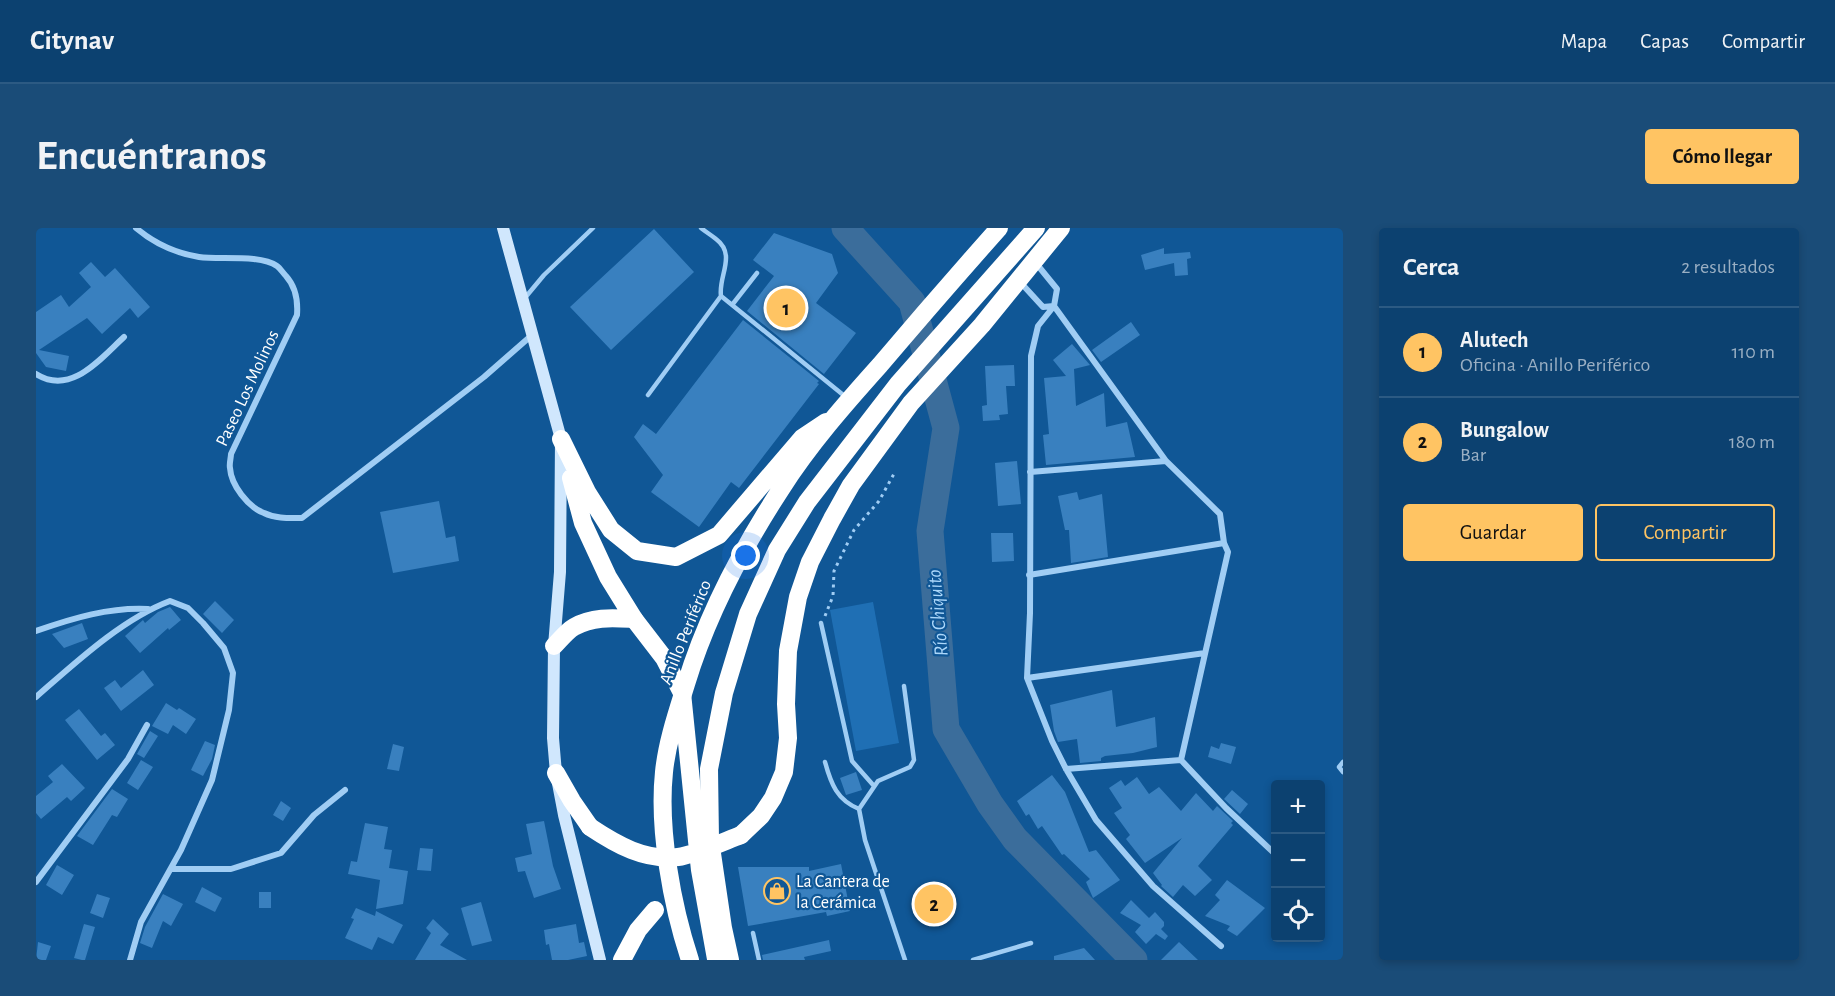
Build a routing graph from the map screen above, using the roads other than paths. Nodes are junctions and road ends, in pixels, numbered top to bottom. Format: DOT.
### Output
graph roads {
  1 [pos="136,228"];
  2 [pos="503,228"];
  3 [pos="593,228"];
  4 [pos="700,228"];
  5 [pos="1036,228"];
  6 [pos="1061,228"];
  7 [pos="992,232"];
  8 [pos="1035,262"];
  9 [pos="757,273"];
  10 [pos="1019,281"];
  11 [pos="721,296"];
  12 [pos="522,300"];
  13 [pos="732,305"];
  14 [pos="1054,306"];
  15 [pos="533,334"];
  16 [pos="124,337"];
  17 [pos="36,374"];
  18 [pos="648,395"];
  19 [pos="849,400"];
  20 [pos="837,415"];
  21 [pos="561,439"];
  22 [pos="1166,461"];
  23 [pos="1030,472"];
  24 [pos="1224,543"];
  25 [pos="1029,575"];
  26 [pos="149,609"];
  27 [pos="634,619"];
  28 [pos="821,623"];
  29 [pos="36,631"];
  30 [pos="554,646"];
  31 [pos="1205,653"];
  32 [pos="1027,678"];
  33 [pos="904,686"];
  34 [pos="36,697"];
  35 [pos="147,725"];
  36 [pos="1181,760"];
  37 [pos="825,762"];
  38 [pos="1343,762"];
  39 [pos="1066,769"];
  40 [pos="1343,772"];
  41 [pos="556,773"];
  42 [pos="874,786"];
  43 [pos="345,790"];
  44 [pos="859,809"];
  45 [pos="1271,851"];
  46 [pos="171,868"];
  47 [pos="36,882"];
  48 [pos="655,910"];
  49 [pos="638,930"];
  50 [pos="753,933"];
  51 [pos="1031,943"];
  52 [pos="1221,946"];
  53 [pos="130,960"];
  54 [pos="600,960"];
  55 [pos="622,960"];
  56 [pos="630,960"];
  57 [pos="690,960"];
  58 [pos="721,960"];
  59 [pos="759,960"];
  60 [pos="905,960"];
  61 [pos="973,960"];
  1 -- 15 [label="street, Paseo Los Molinos"];
  2 -- 12 [label="main road"];
  3 -- 12 [label="lane"];
  4 -- 11 [label="lane"];
  5 -- 58 [label="highway"];
  6 -- 8 [label="highway"];
  7 -- 19 [label="highway, Anillo Periférico"];
  8 -- 10 [label="highway"];
  8 -- 14 [label="street"];
  9 -- 13 [label="lane"];
  10 -- 14 [label="street"];
  10 -- 41 [label="highway, bridge"];
  11 -- 13 [label="lane"];
  11 -- 18 [label="lane"];
  12 -- 15 [label="main road"];
  13 -- 19 [label="lane"];
  14 -- 22 [label="street"];
  14 -- 23 [label="street"];
  15 -- 21 [label="main road"];
  16 -- 17 [label="street"];
  19 -- 20 [label="highway, Anillo Periférico"];
  20 -- 21 [label="highway"];
  20 -- 57 [label="highway, Anillo Periférico"];
  21 -- 27 [label="highway"];
  21 -- 30 [label="main road"];
  22 -- 23 [label="street"];
  22 -- 24 [label="street"];
  23 -- 25 [label="street"];
  24 -- 25 [label="street"];
  24 -- 31 [label="street"];
  25 -- 32 [label="street"];
  26 -- 29 [label="street"];
  26 -- 34 [label="street"];
  26 -- 46 [label="street"];
  27 -- 30 [label="highway"];
  27 -- 58 [label="highway, bridge"];
  28 -- 42 [label="lane"];
  30 -- 41 [label="main road"];
  31 -- 32 [label="street"];
  31 -- 36 [label="street"];
  32 -- 39 [label="street"];
  33 -- 42 [label="lane"];
  35 -- 47 [label="street"];
  36 -- 39 [label="street"];
  36 -- 45 [label="street"];
  37 -- 44 [label="lane"];
  38 -- 40 [label="lane"];
  39 -- 52 [label="street"];
  41 -- 54 [label="main road"];
  42 -- 44 [label="lane"];
  43 -- 46 [label="street"];
  44 -- 60 [label="lane"];
  46 -- 53 [label="street"];
  48 -- 49 [label="highway"];
  49 -- 55 [label="highway"];
  49 -- 56 [label="highway"];
  50 -- 59 [label="lane"];
  51 -- 61 [label="lane"];
}
